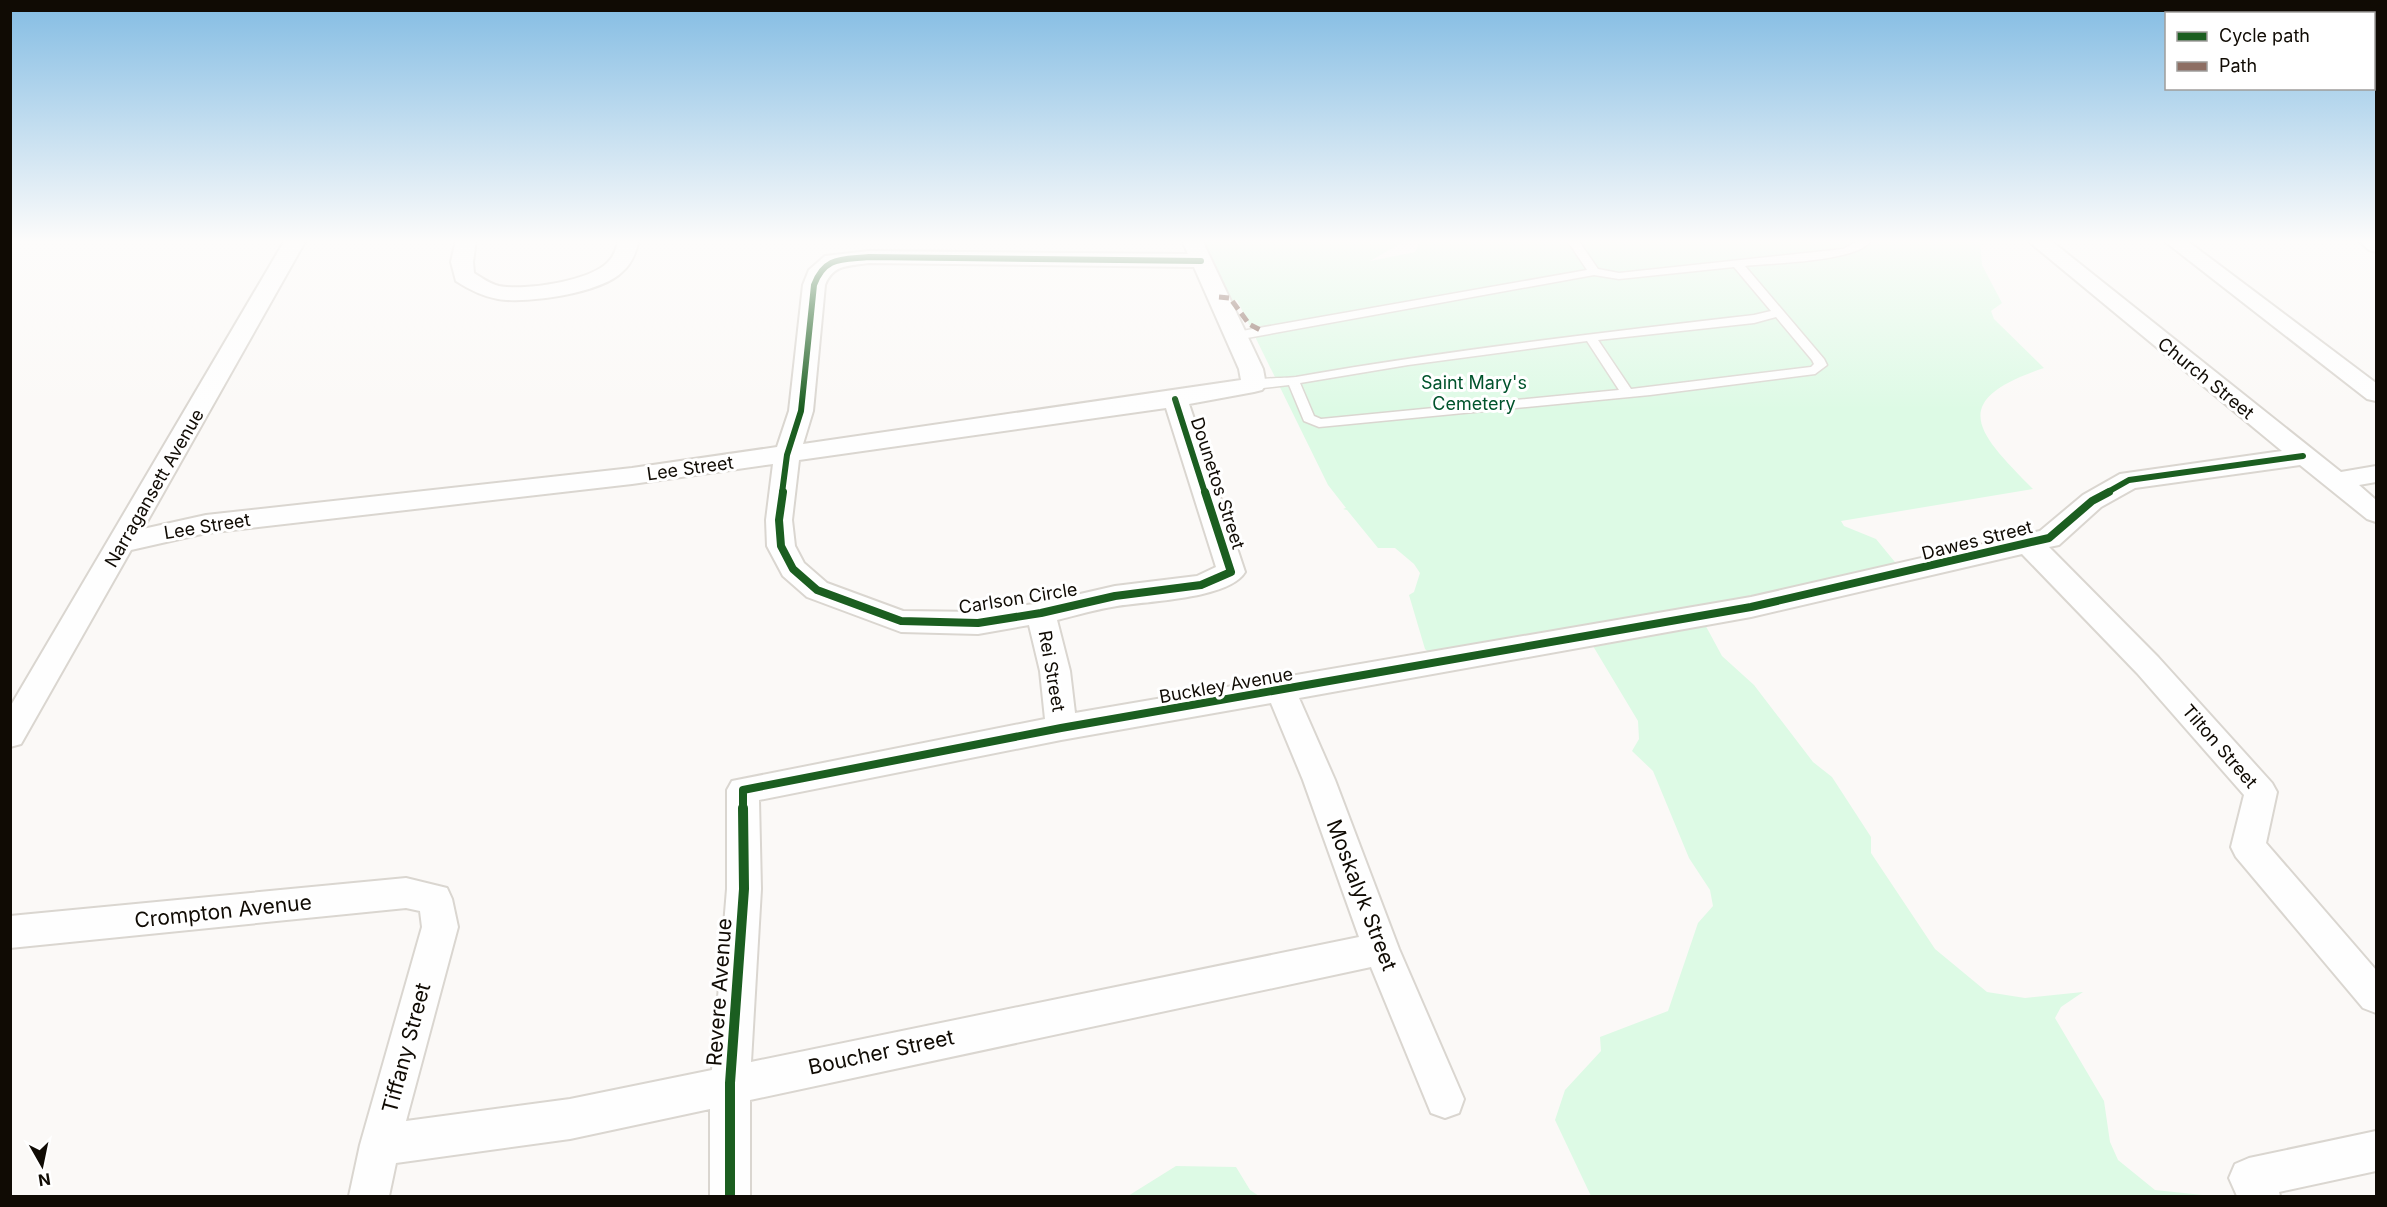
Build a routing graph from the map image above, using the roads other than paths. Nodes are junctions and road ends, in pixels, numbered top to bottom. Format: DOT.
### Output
graph roads {
  1 [pos="264,296"];
  2 [pos="813,296"];
  3 [pos="1218,296"];
  4 [pos="1458,296"];
  5 [pos="1765,296"];
  6 [pos="2106,296"];
  7 [pos="2247,296"];
  8 [pos="1779,313"];
  9 [pos="1236,336"];
  10 [pos="1591,339"];
  11 [pos="1293,381"];
  12 [pos="1254,385"];
  13 [pos="1627,393"];
  14 [pos="2376,394"];
  15 [pos="1175,399"];
  16 [pos="787,455"];
  17 [pos="2303,456"];
  18 [pos="2376,474"];
  19 [pos="2336,481"];
  20 [pos="2376,513"];
  21 [pos="124,542"];
  22 [pos="2029,544"];
  23 [pos="1227,573"];
  24 [pos="1041,613"];
  25 [pos="1714,614"];
  26 [pos="1281,692"];
  27 [pos="1061,728"];
  28 [pos="10,735"];
  29 [pos="743,789"];
  30 [pos="435,899"];
  31 [pos="10,932"];
  32 [pos="1381,949"];
  33 [pos="2376,996"];
  34 [pos="730,1083"];
  35 [pos="1445,1099"];
  36 [pos="380,1145"];
  37 [pos="2376,1151"];
  38 [pos="2254,1187"];
  39 [pos="369,1197"];
  40 [pos="730,1197"];
  1 -- 21 [label="street, Narragansett Avenue"];
  2 -- 16 [label="street, Carlson Circle"];
  3 -- 9 [label="street"];
  4 -- 9 [label="lane"];
  5 -- 8 [label="lane"];
  6 -- 17 [label="street, Church Street"];
  7 -- 14 [label="street"];
  8 -- 10 [label="lane"];
  8 -- 13 [label="lane"];
  9 -- 12 [label="street"];
  10 -- 11 [label="lane"];
  10 -- 13 [label="lane"];
  11 -- 12 [label="lane"];
  11 -- 13 [label="lane"];
  12 -- 15 [label="street, Lee Street"];
  15 -- 16 [label="street, Lee Street"];
  15 -- 23 [label="street, Dounetos Street"];
  16 -- 21 [label="street, Lee Street"];
  16 -- 24 [label="street, Carlson Circle"];
  17 -- 19 [label="street, Church Street"];
  17 -- 22 [label="street, Dawes Street"];
  18 -- 19 [label="street"];
  19 -- 20 [label="street, Church Street"];
  21 -- 28 [label="street, Narragansett Avenue"];
  22 -- 25 [label="street, Dawes Street"];
  22 -- 33 [label="street, Tilton Street"];
  23 -- 24 [label="street, Carlson Circle"];
  24 -- 27 [label="street, Rei Street"];
  25 -- 26 [label="street, Buckley Avenue"];
  26 -- 27 [label="street, Buckley Avenue"];
  26 -- 32 [label="street, Moskalyk Street"];
  27 -- 29 [label="street, Buckley Avenue"];
  29 -- 34 [label="street, Revere Avenue"];
  30 -- 31 [label="street, Crompton Avenue"];
  30 -- 36 [label="street, Tiffany Street"];
  32 -- 34 [label="street, Boucher Street"];
  32 -- 35 [label="street, Moskalyk Street"];
  34 -- 36 [label="street, Boucher Street"];
  34 -- 40 [label="street, Revere Avenue"];
  36 -- 39 [label="street, Tiffany Street"];
  37 -- 38 [label="street"];
}
